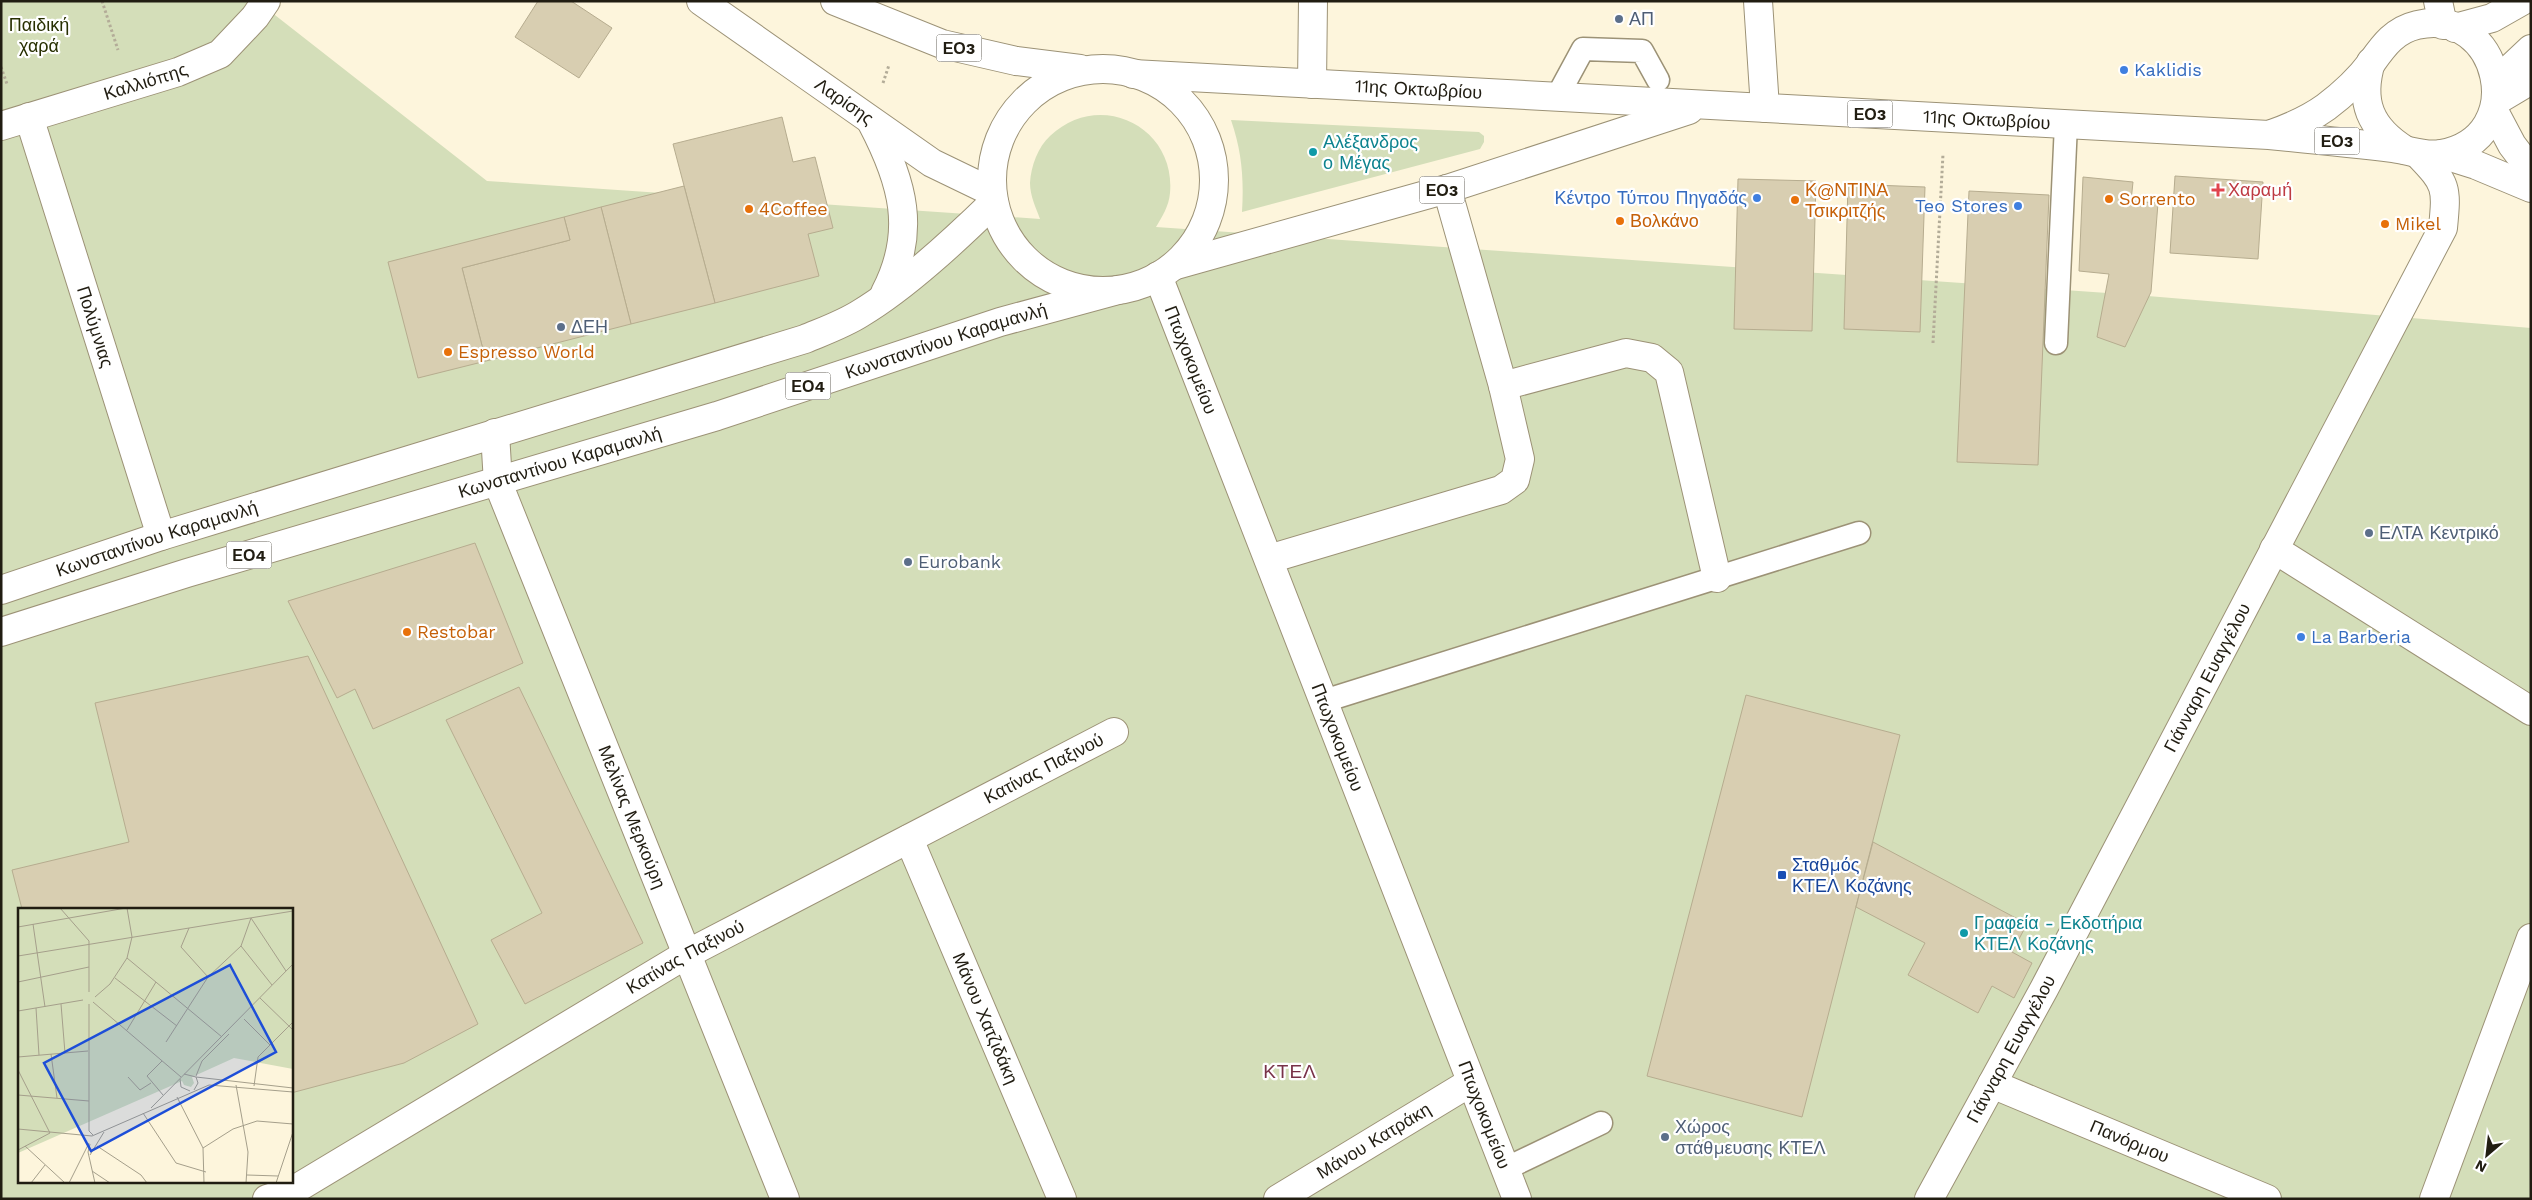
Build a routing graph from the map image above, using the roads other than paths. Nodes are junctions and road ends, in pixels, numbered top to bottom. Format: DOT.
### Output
graph roads {
  1 [pos="266,1"];
  2 [pos="701,1"];
  3 [pos="835,1"];
  4 [pos="1314,1"];
  5 [pos="1758,1"];
  6 [pos="2522,1"];
  7 [pos="2445,18"];
  8 [pos="2531,49"];
  9 [pos="2371,62"];
  10 [pos="1089,70"];
  11 [pos="1133,74"];
  12 [pos="1658,80"];
  13 [pos="2531,80"];
  14 [pos="1312,84"];
  15 [pos="1557,97"];
  16 [pos="2496,98"];
  17 [pos="1704,105"];
  18 [pos="1765,108"];
  19 [pos="29,117"];
  20 [pos="870,120"];
  21 [pos="2066,124"];
  22 [pos="1,126"];
  23 [pos="2269,136"];
  24 [pos="2421,153"];
  25 [pos="2531,170"];
  26 [pos="2531,188"];
  27 [pos="1447,189"];
  28 [pos="993,197"];
  29 [pos="1167,270"];
  30 [pos="1118,290"];
  31 [pos="882,299"];
  32 [pos="2056,343"];
  33 [pos="1503,386"];
  34 [pos="495,433"];
  35 [pos="498,483"];
  36 [pos="1859,533"];
  37 [pos="161,536"];
  38 [pos="2274,549"];
  39 [pos="1269,560"];
  40 [pos="1717,578"];
  41 [pos="1,590"];
  42 [pos="1,632"];
  43 [pos="1324,701"];
  44 [pos="2531,710"];
  45 [pos="1114,732"];
  46 [pos="908,839"];
  47 [pos="2531,938"];
  48 [pos="687,954"];
  49 [pos="1471,1082"];
  50 [pos="1992,1084"];
  51 [pos="1601,1123"];
  52 [pos="1505,1168"];
  53 [pos="295,1194"];
  54 [pos="2261,1198"];
  55 [pos="267,1199"];
  56 [pos="785,1199"];
  57 [pos="1062,1199"];
  58 [pos="1278,1199"];
  59 [pos="1517,1199"];
  60 [pos="1929,1199"];
  61 [pos="2434,1199"];
  1 -- 19 [label="street, Καλλιόπης"];
  2 -- 20 [label="street, Λαρίσης"];
  3 -- 10 [label="street, ΕΟ3"];
  4 -- 14 [label="street"];
  5 -- 18 [label="street"];
  6 -- 7 [label="street, 11ης Οκτωβρίου"];
  7 -- 9 [label="street, 11ης Οκτωβρίου / ΕΟ3"];
  7 -- 16 [label="street"];
  8 -- 16 [label="street"];
  9 -- 23 [label="street, 11ης Οκτωβρίου / ΕΟ3"];
  9 -- 24 [label="street, 11ης Οκτωβρίου / ΕΟ3"];
  10 -- 11 [label="street, ΕΟ3"];
  10 -- 28 [label="street, ΕΟ3"];
  11 -- 14 [label="street, 11ης Οκτωβρίου / ΕΟ3"];
  11 -- 29 [label="street, ΕΟ3"];
  12 -- 15 [label="lane"];
  13 -- 16 [label="street"];
  14 -- 15 [label="street, 11ης Οκτωβρίου / ΕΟ3"];
  15 -- 17 [label="street, 11ης Οκτωβρίου / ΕΟ3"];
  16 -- 24 [label="street, 11ης Οκτωβρίου / ΕΟ3"];
  16 -- 25 [label="street"];
  17 -- 18 [label="street, 11ης Οκτωβρίου / ΕΟ3"];
  17 -- 27 [label="street, 11ης Οκτωβρίου / ΕΟ3"];
  18 -- 21 [label="street, 11ης Οκτωβρίου / ΕΟ3"];
  19 -- 22 [label="street, Καλλιόπης"];
  19 -- 37 [label="street, Πολύμνιας"];
  20 -- 28 [label="street, Λαρίσης"];
  20 -- 31 [label="street"];
  21 -- 23 [label="street, 11ης Οκτωβρίου / ΕΟ3"];
  21 -- 32 [label="lane"];
  23 -- 24 [label="street, 11ης Οκτωβρίου / ΕΟ3"];
  24 -- 26 [label="street, 11ης Οκτωβρίου / ΕΟ3"];
  24 -- 38 [label="street, Γιάνναρη Ευαγγέλου"];
  27 -- 29 [label="street, 11ης Οκτωβρίου / ΕΟ3"];
  27 -- 33 [label="street"];
  28 -- 30 [label="street, ΕΟ3"];
  28 -- 31 [label="street, Κωνσταντίνου Καραμανλή / ΕΟ4"];
  29 -- 30 [label="street, ΕΟ3"];
  29 -- 39 [label="street, Πτωχοκομείου"];
  30 -- 35 [label="street, Κωνσταντίνου Καραμανλή / ΕΟ4"];
  31 -- 34 [label="street, Κωνσταντίνου Καραμανλή / ΕΟ4"];
  33 -- 39 [label="street"];
  33 -- 40 [label="street"];
  34 -- 35 [label="street, Μελίνας Μερκούρη"];
  34 -- 37 [label="street, Κωνσταντίνου Καραμανλή / ΕΟ4"];
  35 -- 42 [label="street, Κωνσταντίνου Καραμανλή / ΕΟ4"];
  35 -- 48 [label="street, Μελίνας Μερκούρη"];
  36 -- 40 [label="lane"];
  37 -- 41 [label="street, Κωνσταντίνου Καραμανλή / ΕΟ4"];
  38 -- 44 [label="street"];
  38 -- 50 [label="street, Γιάνναρη Ευαγγέλου"];
  39 -- 43 [label="street, Πτωχοκομείου"];
  40 -- 43 [label="lane"];
  43 -- 49 [label="street, Πτωχοκομείου"];
  45 -- 46 [label="street, Κατίνας Παξινού"];
  46 -- 48 [label="street, Κατίνας Παξινού"];
  46 -- 57 [label="street, Μάνου Χατζιδάκη"];
  47 -- 61 [label="street"];
  48 -- 53 [label="street, Κατίνας Παξινού"];
  48 -- 56 [label="street, Μελίνας Μερκούρη"];
  49 -- 52 [label="street, Πτωχοκομείου"];
  49 -- 58 [label="street, Μάνου Κατράκη"];
  50 -- 54 [label="street, Πανόρμου"];
  50 -- 60 [label="street, Γιάνναρη Ευαγγέλου"];
  51 -- 52 [label="lane"];
  52 -- 59 [label="street, Πτωχοκομείου"];
  53 -- 55 [label="street, Κατίνας Παξινού"];
}
